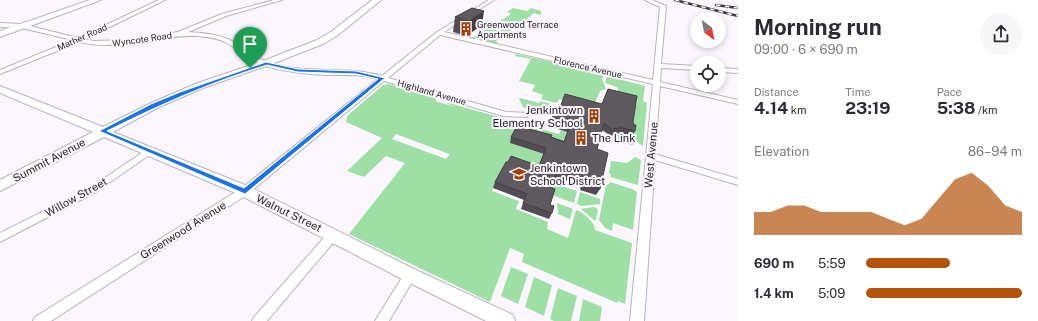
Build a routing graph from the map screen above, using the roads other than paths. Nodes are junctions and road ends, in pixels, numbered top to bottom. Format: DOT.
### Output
graph roads {
  1 [pos="97,0"];
  2 [pos="164,0"];
  3 [pos="280,0"];
  4 [pos="377,0"];
  5 [pos="492,0"];
  6 [pos="647,0"];
  7 [pos="0,25"];
  8 [pos="22,26"];
  9 [pos="439,33"];
  10 [pos="0,34"];
  11 [pos="179,34"];
  12 [pos="78,40"];
  13 [pos="266,63"];
  14 [pos="659,66"];
  15 [pos="690,68"];
  16 [pos="726,70"];
  17 [pos="738,71"];
  18 [pos="0,72"];
  19 [pos="382,78"];
  20 [pos="657,83"];
  21 [pos="0,89"];
  22 [pos="738,102"];
  23 [pos="524,115"];
  24 [pos="102,131"];
  25 [pos="148,151"];
  26 [pos="651,156"];
  27 [pos="738,182"];
  28 [pos="0,186"];
  29 [pos="245,191"];
  30 [pos="334,235"];
  31 [pos="0,238"];
  32 [pos="410,275"];
  33 [pos="40,321"];
  34 [pos="259,321"];
  35 [pos="382,321"];
  36 [pos="506,321"];
  37 [pos="636,321"];
  1 -- 8 [label="street"];
  2 -- 12 [label="street, Mather Road"];
  3 -- 11 [label="street, Wyncote Road"];
  4 -- 13 [label="street, Summit Avenue"];
  5 -- 9 [label="street, Greenwood Avenue"];
  6 -- 14 [label="street, West Avenue"];
  7 -- 8 [label="street, Wyncote Road"];
  8 -- 10 [label="street"];
  8 -- 12 [label="street, Wyncote Road"];
  9 -- 19 [label="street, Greenwood Avenue"];
  9 -- 20 [label="street, Florence Avenue"];
  11 -- 12 [label="street, Wyncote Road"];
  11 -- 13 [label="street, Highland Avenue"];
  12 -- 18 [label="street, Mather Road"];
  13 -- 19 [label="street, Highland Avenue"];
  13 -- 24 [label="street, Summit Avenue"];
  14 -- 15 [label="street"];
  14 -- 20 [label="street, West Avenue"];
  16 -- 17 [label="street"];
  19 -- 23 [label="street, Highland Avenue"];
  19 -- 29 [label="street, Greenwood Avenue"];
  20 -- 22 [label="street, Florence Avenue"];
  20 -- 26 [label="street, West Avenue"];
  21 -- 24 [label="street, Walnut Street"];
  24 -- 25 [label="street, Walnut Street"];
  24 -- 28 [label="street, Summit Avenue"];
  25 -- 29 [label="street, Walnut Street"];
  25 -- 31 [label="street, Willow Street"];
  26 -- 27 [label="street"];
  26 -- 37 [label="street, West Avenue"];
  29 -- 30 [label="street, Walnut Street"];
  29 -- 33 [label="street, Greenwood Avenue"];
  30 -- 32 [label="street, Walnut Street"];
  30 -- 34 [label="street"];
  32 -- 35 [label="street"];
  32 -- 36 [label="street, Walnut Street"];
}
